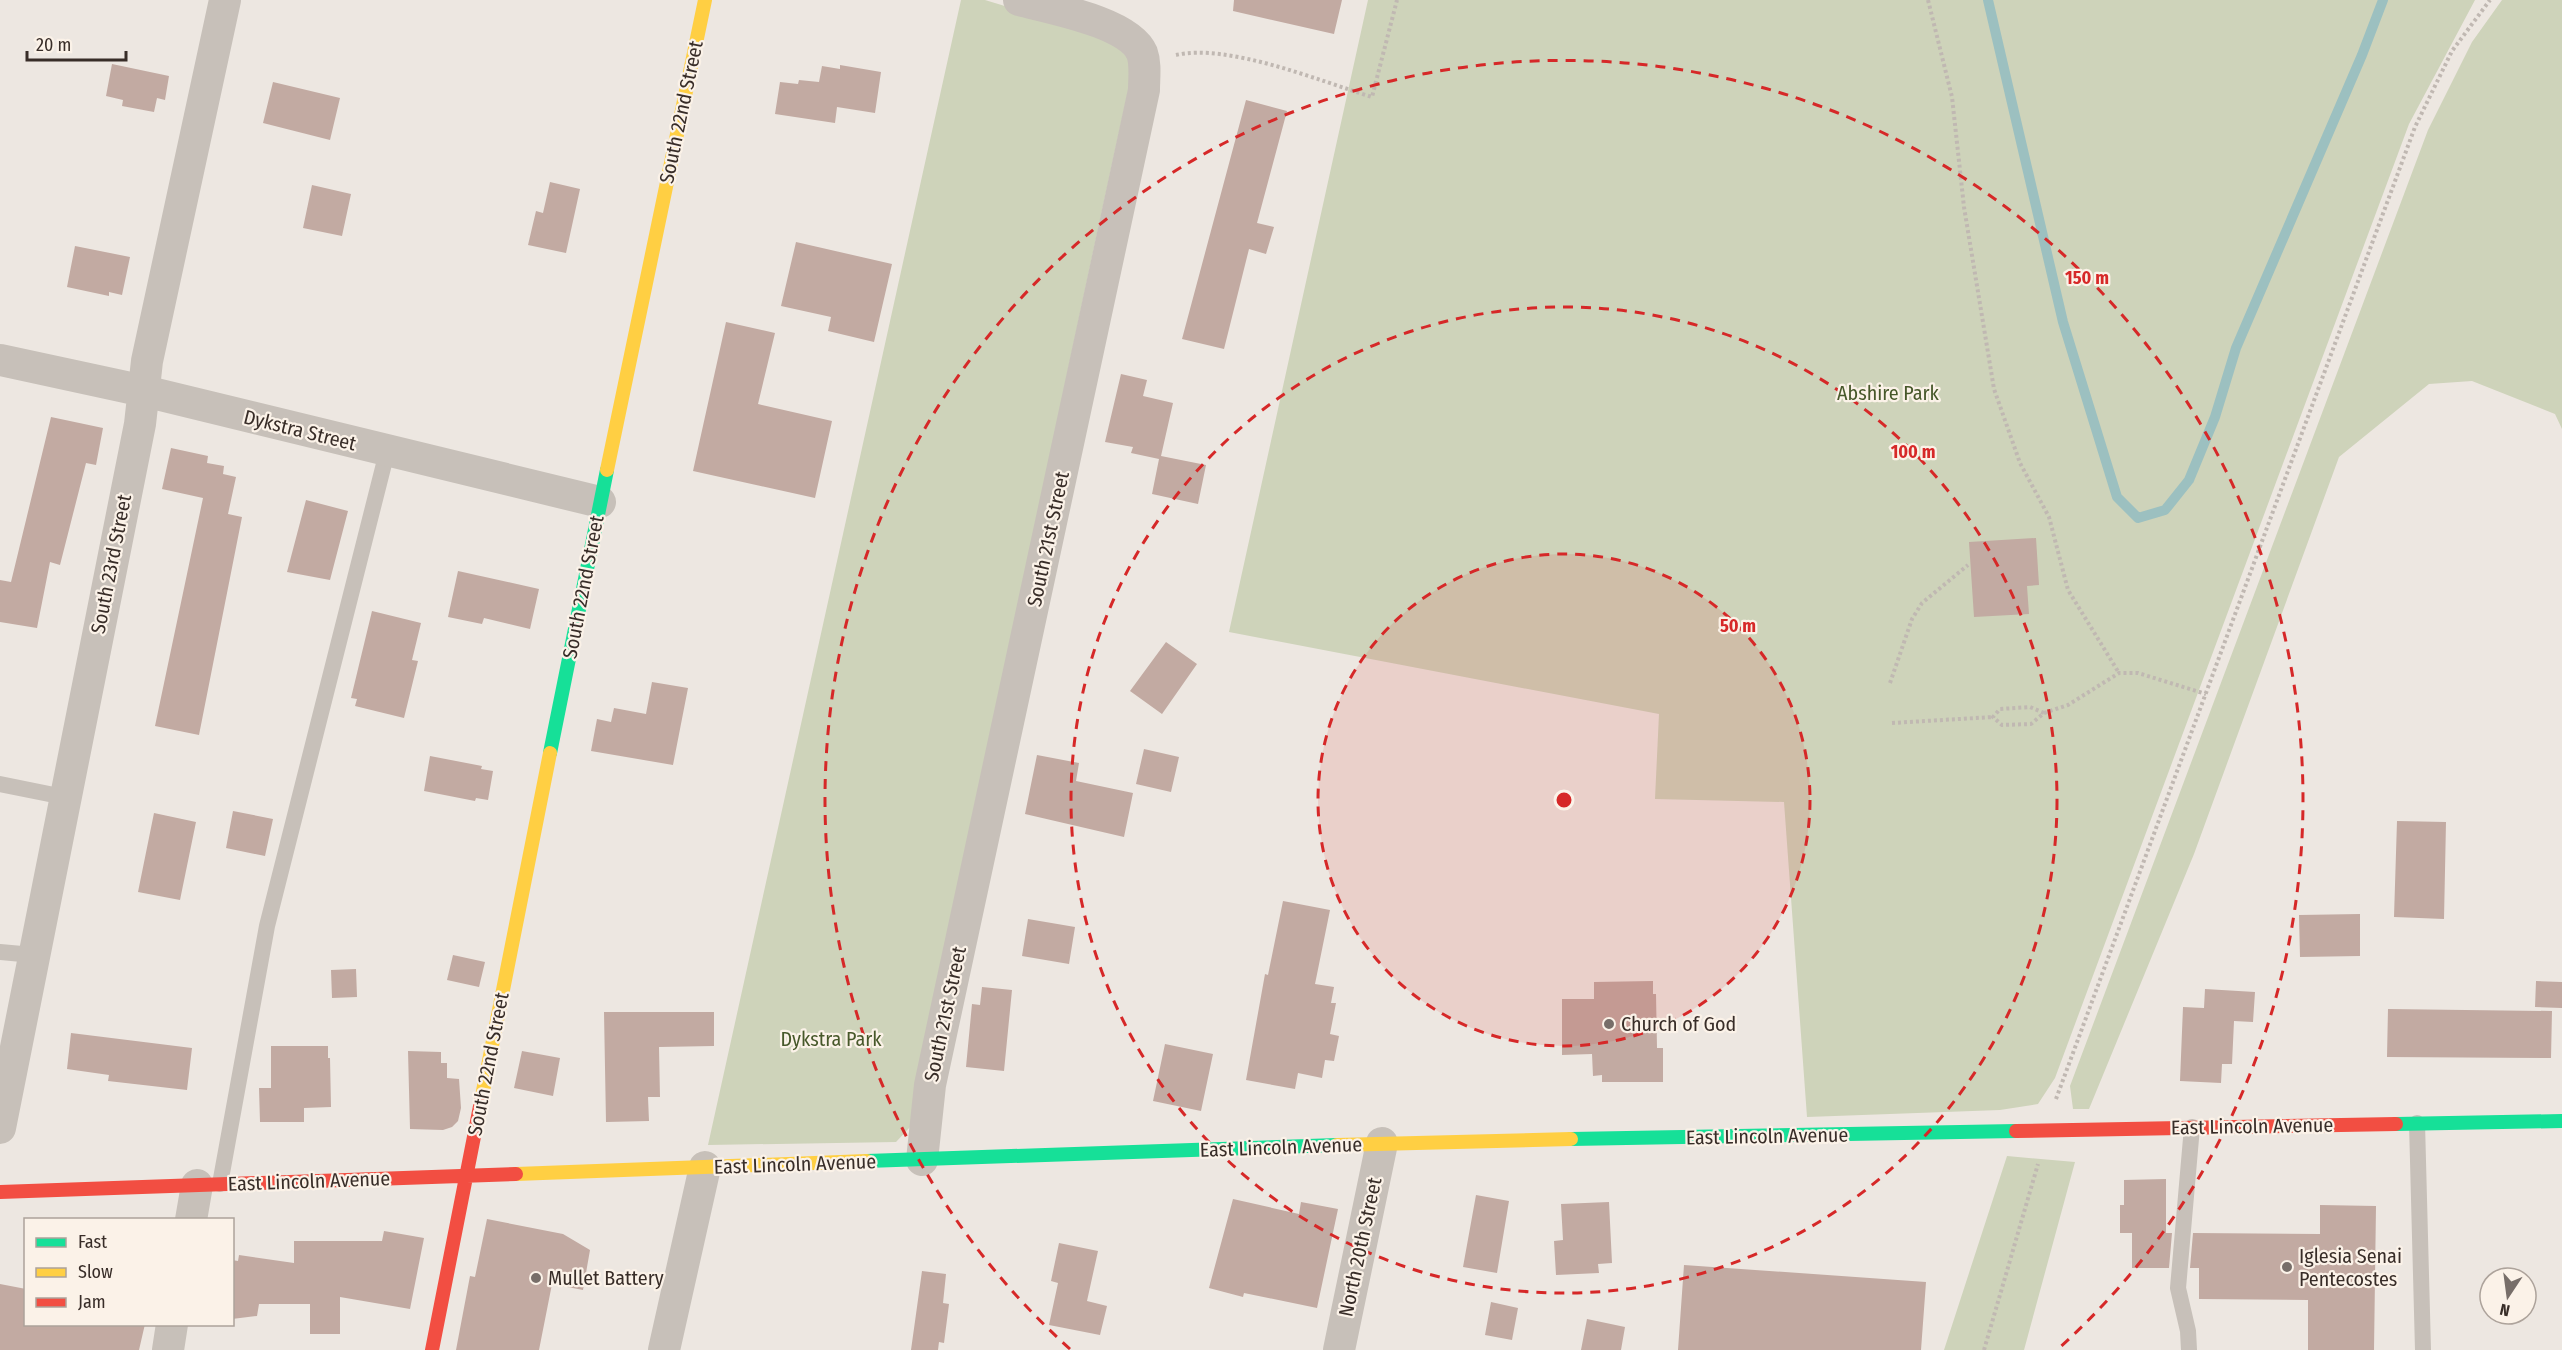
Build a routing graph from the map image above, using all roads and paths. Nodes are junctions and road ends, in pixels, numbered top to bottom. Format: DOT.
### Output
graph roads {
  1 [pos="225,0"];
  2 [pos="705,0"];
  3 [pos="1018,0"];
  4 [pos="1397,0"];
  5 [pos="1928,0"];
  6 [pos="2490,0"];
  7 [pos="1145,65"];
  8 [pos="0,360"];
  9 [pos="144,392"];
  10 [pos="387,452"];
  11 [pos="600,502"];
  12 [pos="1968,565"];
  13 [pos="2119,673"];
  14 [pos="1890,683"];
  15 [pos="2205,694"];
  16 [pos="2044,713"];
  17 [pos="1993,717"];
  18 [pos="1892,723"];
  19 [pos="0,784"];
  20 [pos="64,797"];
  21 [pos="0,952"];
  22 [pos="33,955"];
  23 [pos="2562,1121"];
  24 [pos="2417,1123"];
  25 [pos="2192,1127"];
  26 [pos="0,1128"];
  27 [pos="2047,1131"];
  28 [pos="1382,1143"];
  29 [pos="922,1160"];
  30 [pos="705,1167"];
  31 [pos="465,1176"];
  32 [pos="208,1185"];
  33 [pos="0,1192"];
  34 [pos="191,1218"];
  35 [pos="172,1326"];
  36 [pos="168,1350"];
  37 [pos="432,1350"];
  38 [pos="664,1350"];
  39 [pos="1339,1350"];
  40 [pos="1984,1350"];
  41 [pos="2188,1350"];
  42 [pos="2423,1350"];
  1 -- 9 [label="street, South 23rd Street"];
  2 -- 11 [label="main road, South 22nd Street"];
  3 -- 7 [label="street"];
  4 -- 7 [label="path"];
  5 -- 13 [label="path"];
  6 -- 15 [label="path"];
  7 -- 29 [label="street, South 21st Street"];
  8 -- 9 [label="street, Dykstra Street"];
  9 -- 10 [label="street, Dykstra Street"];
  9 -- 20 [label="street, South 23rd Street"];
  10 -- 11 [label="street, Dykstra Street"];
  10 -- 32 [label="lane"];
  11 -- 31 [label="main road, South 22nd Street"];
  12 -- 14 [label="path"];
  13 -- 15 [label="path"];
  13 -- 16 [label="path"];
  15 -- 27 [label="path"];
  16 -- 17 [label="path"];
  16 -- 17 [label="path"];
  17 -- 18 [label="path"];
  19 -- 20 [label="lane"];
  20 -- 22 [label="street, South 23rd Street"];
  21 -- 22 [label="lane"];
  22 -- 26 [label="street, South 23rd Street"];
  23 -- 24 [label="main road, East Lincoln Avenue"];
  24 -- 25 [label="main road, East Lincoln Avenue"];
  24 -- 42 [label="lane"];
  25 -- 27 [label="main road, East Lincoln Avenue"];
  25 -- 41 [label="lane"];
  27 -- 28 [label="main road, East Lincoln Avenue"];
  27 -- 40 [label="path"];
  28 -- 29 [label="main road, East Lincoln Avenue"];
  28 -- 39 [label="street, North 20th Street"];
  29 -- 30 [label="main road, East Lincoln Avenue"];
  30 -- 31 [label="main road, East Lincoln Avenue"];
  30 -- 38 [label="street"];
  31 -- 32 [label="main road, East Lincoln Avenue"];
  31 -- 37 [label="main road, South 22nd Street"];
  32 -- 33 [label="main road, East Lincoln Avenue"];
  32 -- 34 [label="street"];
  35 -- 36 [label="street"];
}
